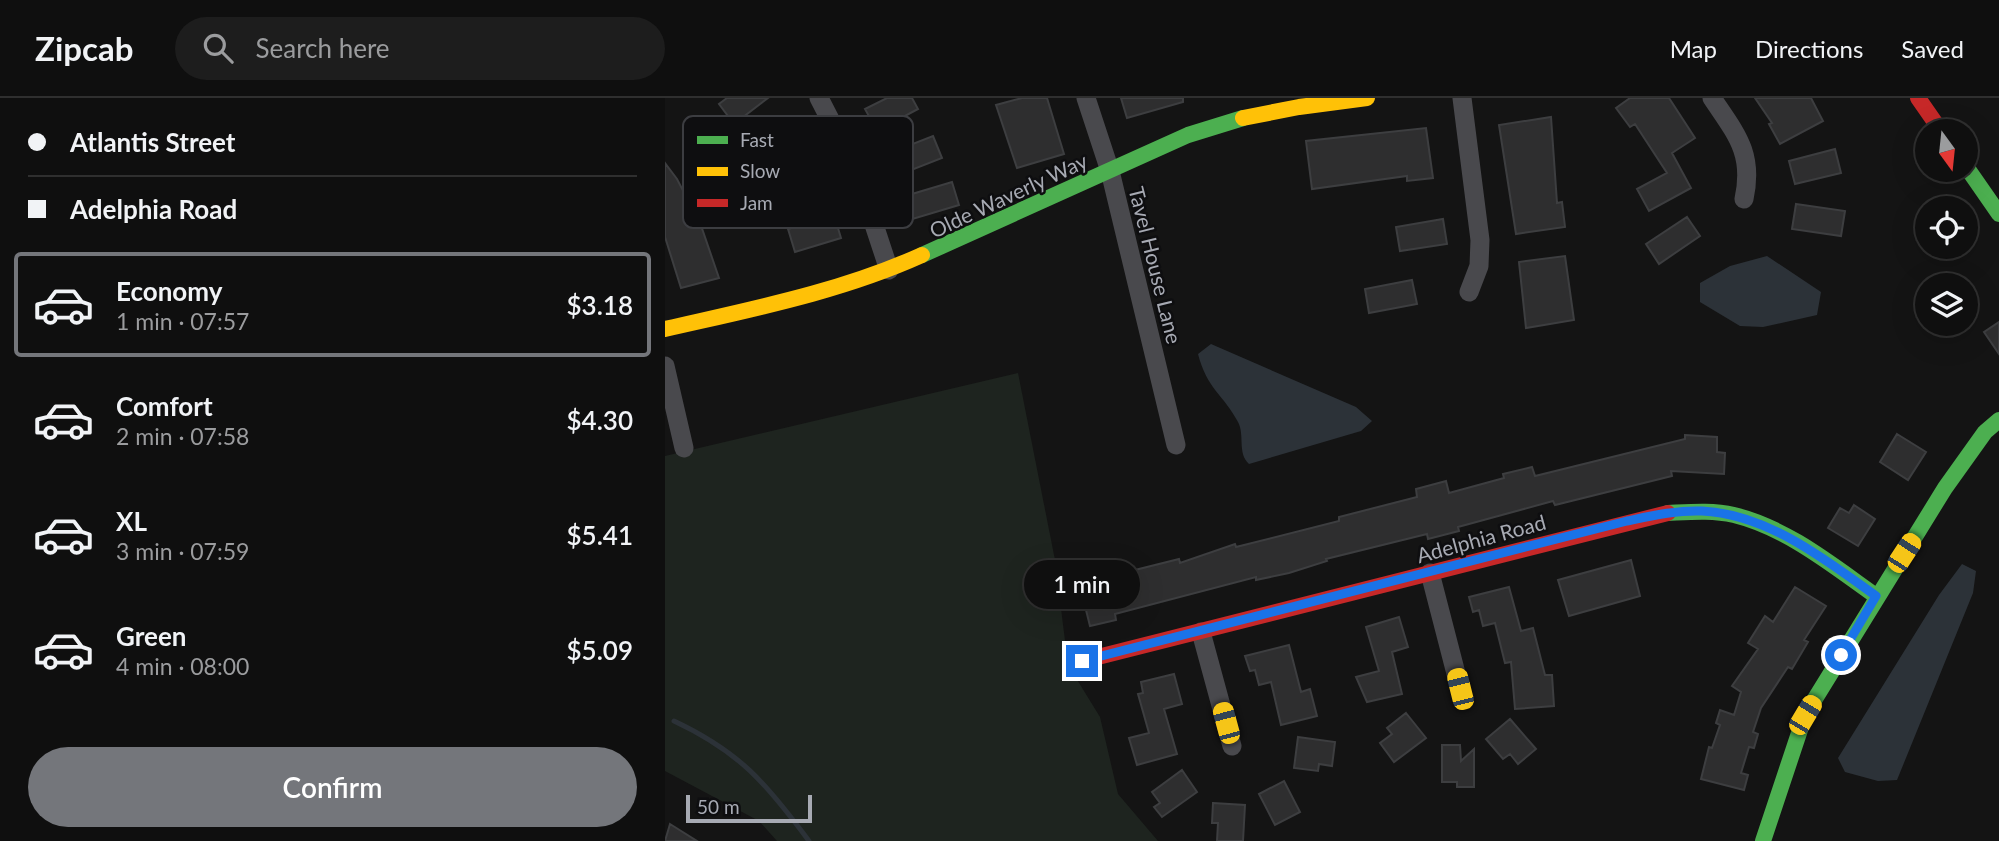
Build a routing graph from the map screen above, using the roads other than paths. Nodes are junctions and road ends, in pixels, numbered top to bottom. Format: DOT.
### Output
graph roads {
  1 [pos="819,98"];
  2 [pos="1086,98"];
  3 [pos="1358,98"];
  4 [pos="1367,98"];
  5 [pos="1462,98"];
  6 [pos="1712,98"];
  7 [pos="1918,98"];
  8 [pos="828,116"];
  9 [pos="1933,119"];
  10 [pos="1110,171"];
  11 [pos="1976,182"];
  12 [pos="1744,199"];
  13 [pos="1999,214"];
  14 [pos="875,228"];
  15 [pos="889,270"];
  16 [pos="1469,292"];
  17 [pos="665,329"];
  18 [pos="665,366"];
  19 [pos="1999,421"];
  20 [pos="1176,445"];
  21 [pos="684,448"];
  22 [pos="1430,573"];
  23 [pos="1876,596"];
  24 [pos="1201,632"];
  25 [pos="1082,661"];
  26 [pos="1460,689"];
  27 [pos="1232,746"];
  28 [pos="1763,841"];
  1 -- 8 [label="street"];
  2 -- 10 [label="street, Tavel House Lane"];
  3 -- 4 [label="street, Olde Waverly Way"];
  3 -- 10 [label="street, Olde Waverly Way"];
  5 -- 16 [label="street"];
  6 -- 12 [label="street"];
  7 -- 9 [label="street"];
  10 -- 15 [label="street, Olde Waverly Way"];
  10 -- 20 [label="street, Tavel House Lane"];
  11 -- 13 [label="street"];
  14 -- 15 [label="street"];
  15 -- 17 [label="street, Olde Waverly Way"];
  18 -- 21 [label="street"];
  19 -- 23 [label="street"];
  22 -- 23 [label="street, Adelphia Road"];
  22 -- 24 [label="street, Adelphia Road"];
  22 -- 26 [label="street"];
  23 -- 28 [label="street"];
  24 -- 25 [label="street, Adelphia Road"];
  24 -- 27 [label="street"];
}
